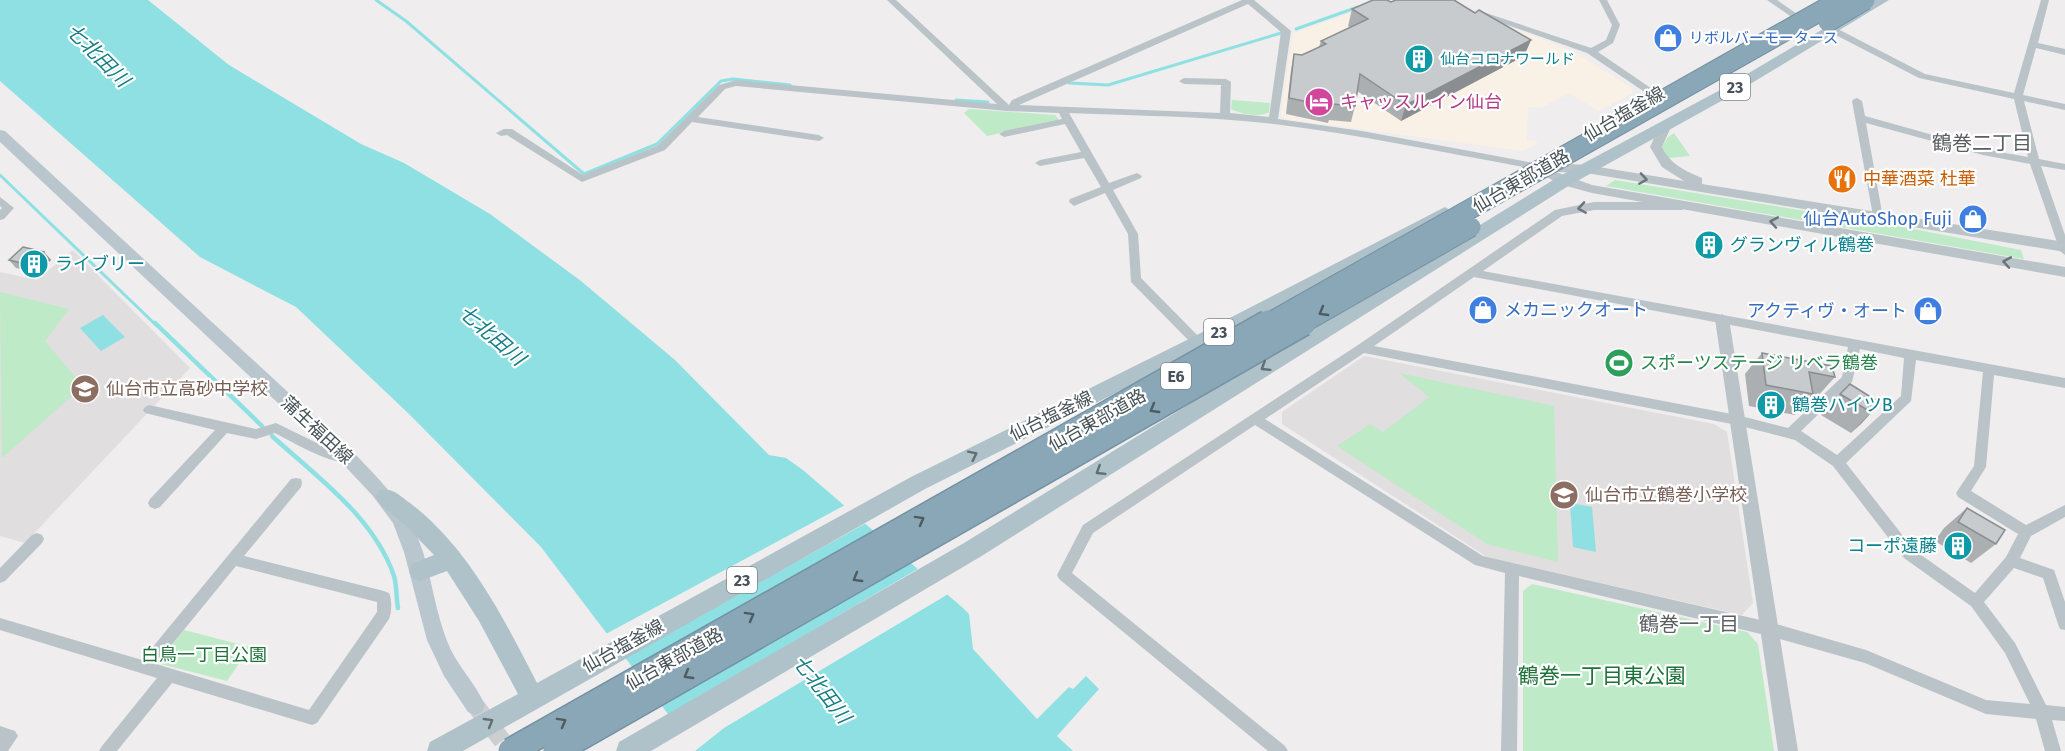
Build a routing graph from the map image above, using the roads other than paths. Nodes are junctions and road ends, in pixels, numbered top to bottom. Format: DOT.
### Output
graph roads {
  1 [pos="891,0"];
  2 [pos="1603,0"];
  3 [pos="1770,0"];
  4 [pos="1824,0"];
  5 [pos="1840,0"];
  6 [pos="1865,0"];
  7 [pos="1882,0"];
  8 [pos="2045,0"];
  9 [pos="1467,10"];
  10 [pos="1796,16"];
  11 [pos="1831,29"];
  12 [pos="2032,44"];
  13 [pos="1591,52"];
  14 [pos="2065,52"];
  15 [pos="1184,81"];
  16 [pos="1655,95"];
  17 [pos="2018,96"];
  18 [pos="1857,101"];
  19 [pos="2065,107"];
  20 [pos="1010,108"];
  21 [pos="1064,115"];
  22 [pos="1226,116"];
  23 [pos="1861,118"];
  24 [pos="690,119"];
  25 [pos="1273,120"];
  26 [pos="1665,127"];
  27 [pos="501,133"];
  28 [pos="0,134"];
  29 [pos="1004,134"];
  30 [pos="819,138"];
  31 [pos="1088,154"];
  32 [pos="2034,161"];
  33 [pos="1040,163"];
  34 [pos="1534,166"];
  35 [pos="2065,167"];
  36 [pos="1586,169"];
  37 [pos="1137,176"];
  38 [pos="1564,181"];
  39 [pos="1107,188"];
  40 [pos="1726,192"];
  41 [pos="0,201"];
  42 [pos="1074,202"];
  43 [pos="1682,206"];
  44 [pos="0,216"];
  45 [pos="1878,218"];
  46 [pos="2065,248"];
  47 [pos="2065,272"];
  48 [pos="1474,273"];
  49 [pos="1722,319"];
  50 [pos="1198,343"];
  51 [pos="1855,344"];
  52 [pos="1362,348"];
  53 [pos="1910,354"];
  54 [pos="1989,369"];
  55 [pos="2065,383"];
  56 [pos="149,410"];
  57 [pos="1254,418"];
  58 [pos="1737,420"];
  59 [pos="225,427"];
  60 [pos="1792,432"];
  61 [pos="349,459"];
  62 [pos="1838,462"];
  63 [pos="296,483"];
  64 [pos="386,497"];
  65 [pos="155,503"];
  66 [pos="2064,514"];
  67 [pos="2026,532"];
  68 [pos="37,539"];
  69 [pos="234,560"];
  70 [pos="453,560"];
  71 [pos="2011,561"];
  72 [pos="1512,568"];
  73 [pos="420,571"];
  74 [pos="0,577"];
  75 [pos="1976,602"];
  76 [pos="0,624"];
  77 [pos="2065,624"];
  78 [pos="1769,629"];
  79 [pos="145,667"];
  80 [pos="169,675"];
  81 [pos="532,697"];
  82 [pos="475,705"];
  83 [pos="2042,712"];
  84 [pos="2065,714"];
  85 [pos="0,733"];
  86 [pos="637,746"];
  87 [pos="0,750"];
  88 [pos="107,751"];
  89 [pos="439,751"];
  90 [pos="511,751"];
  91 [pos="556,751"];
  92 [pos="1280,751"];
  93 [pos="1509,751"];
  94 [pos="1788,751"];
  95 [pos="2054,751"];
  1 -- 20 [label="street"];
  2 -- 13 [label="street"];
  3 -- 10 [label="street"];
  4 -- 10 [label="main road, 仙台塩釜線 / 23"];
  90 -- 5 [label="highway, 仙台東部道路 / E6, one-way, bridge"];
  6 -- 91 [label="highway, 仙台東部道路 / E6, one-way, bridge"];
  7 -- 11 [label="main road, 仙台塩釜線 / 23"];
  8 -- 12 [label="street"];
  9 -- 13 [label="street"];
  10 -- 16 [label="main road, 仙台塩釜線 / 23"];
  11 -- 17 [label="street"];
  11 -- 26 [label="main road, 仙台塩釜線 / 23"];
  12 -- 14 [label="street"];
  12 -- 17 [label="street"];
  13 -- 16 [label="street"];
  15 -- 22 [label="street"];
  16 -- 34 [label="main road, 仙台塩釜線 / 23"];
  17 -- 19 [label="street"];
  17 -- 32 [label="street"];
  18 -- 23 [label="street"];
  20 -- 21 [label="street"];
  20 -- 24 [label="street"];
  20 -- 25 [label="street"];
  21 -- 22 [label="street"];
  21 -- 29 [label="street"];
  21 -- 31 [label="street"];
  22 -- 25 [label="street"];
  23 -- 32 [label="street"];
  23 -- 45 [label="street"];
  24 -- 27 [label="street"];
  24 -- 30 [label="street"];
  25 -- 34 [label="street"];
  26 -- 36 [label="main road, 仙台塩釜線 / 23"];
  26 -- 40 [label="street"];
  28 -- 61 [label="main road, 蒲生福田線"];
  31 -- 33 [label="street"];
  31 -- 39 [label="street"];
  32 -- 35 [label="street"];
  32 -- 46 [label="street"];
  34 -- 36 [label="street"];
  34 -- 38 [label="street"];
  34 -- 50 [label="main road, 仙台塩釜線 / 23"];
  36 -- 38 [label="main road, 仙台塩釜線 / 23"];
  36 -- 40 [label="street, one-way"];
  37 -- 39 [label="street"];
  38 -- 43 [label="street"];
  38 -- 86 [label="main road, 仙台塩釜線 / 23, one-way"];
  39 -- 42 [label="street"];
  39 -- 50 [label="street"];
  40 -- 45 [label="street"];
  41 -- 44 [label="street"];
  47 -- 43 [label="street, one-way"];
  43 -- 48 [label="street, one-way"];
  45 -- 46 [label="street"];
  48 -- 49 [label="street"];
  48 -- 52 [label="street"];
  49 -- 51 [label="street"];
  49 -- 58 [label="street"];
  81 -- 50 [label="main road, 仙台塩釜線 / 23, one-way"];
  51 -- 53 [label="street"];
  51 -- 60 [label="street"];
  52 -- 57 [label="street"];
  52 -- 58 [label="street"];
  53 -- 54 [label="street"];
  53 -- 62 [label="street"];
  54 -- 55 [label="street"];
  54 -- 67 [label="street"];
  56 -- 59 [label="street"];
  57 -- 72 [label="street"];
  57 -- 92 [label="street"];
  58 -- 60 [label="street"];
  58 -- 78 [label="street"];
  59 -- 61 [label="street"];
  59 -- 65 [label="street"];
  60 -- 62 [label="street"];
  61 -- 64 [label="main road, 蒲生福田線"];
  62 -- 75 [label="street"];
  63 -- 69 [label="street"];
  64 -- 70 [label="main road"];
  64 -- 73 [label="main road, 蒲生福田線"];
  66 -- 67 [label="street"];
  67 -- 71 [label="street"];
  68 -- 74 [label="street"];
  69 -- 79 [label="street"];
  69 -- 80 [label="street"];
  70 -- 73 [label="main road"];
  70 -- 81 [label="main road"];
  71 -- 75 [label="street"];
  71 -- 77 [label="street"];
  72 -- 78 [label="street"];
  72 -- 93 [label="street"];
  73 -- 82 [label="main road, 蒲生福田線"];
  75 -- 83 [label="street"];
  76 -- 79 [label="street"];
  78 -- 83 [label="street"];
  78 -- 94 [label="street"];
  79 -- 80 [label="street"];
  80 -- 88 [label="street"];
  89 -- 81 [label="main road, 仙台塩釜線 / 23, one-way"];
  83 -- 84 [label="street"];
  83 -- 95 [label="street"];
  85 -- 87 [label="street"];
}
